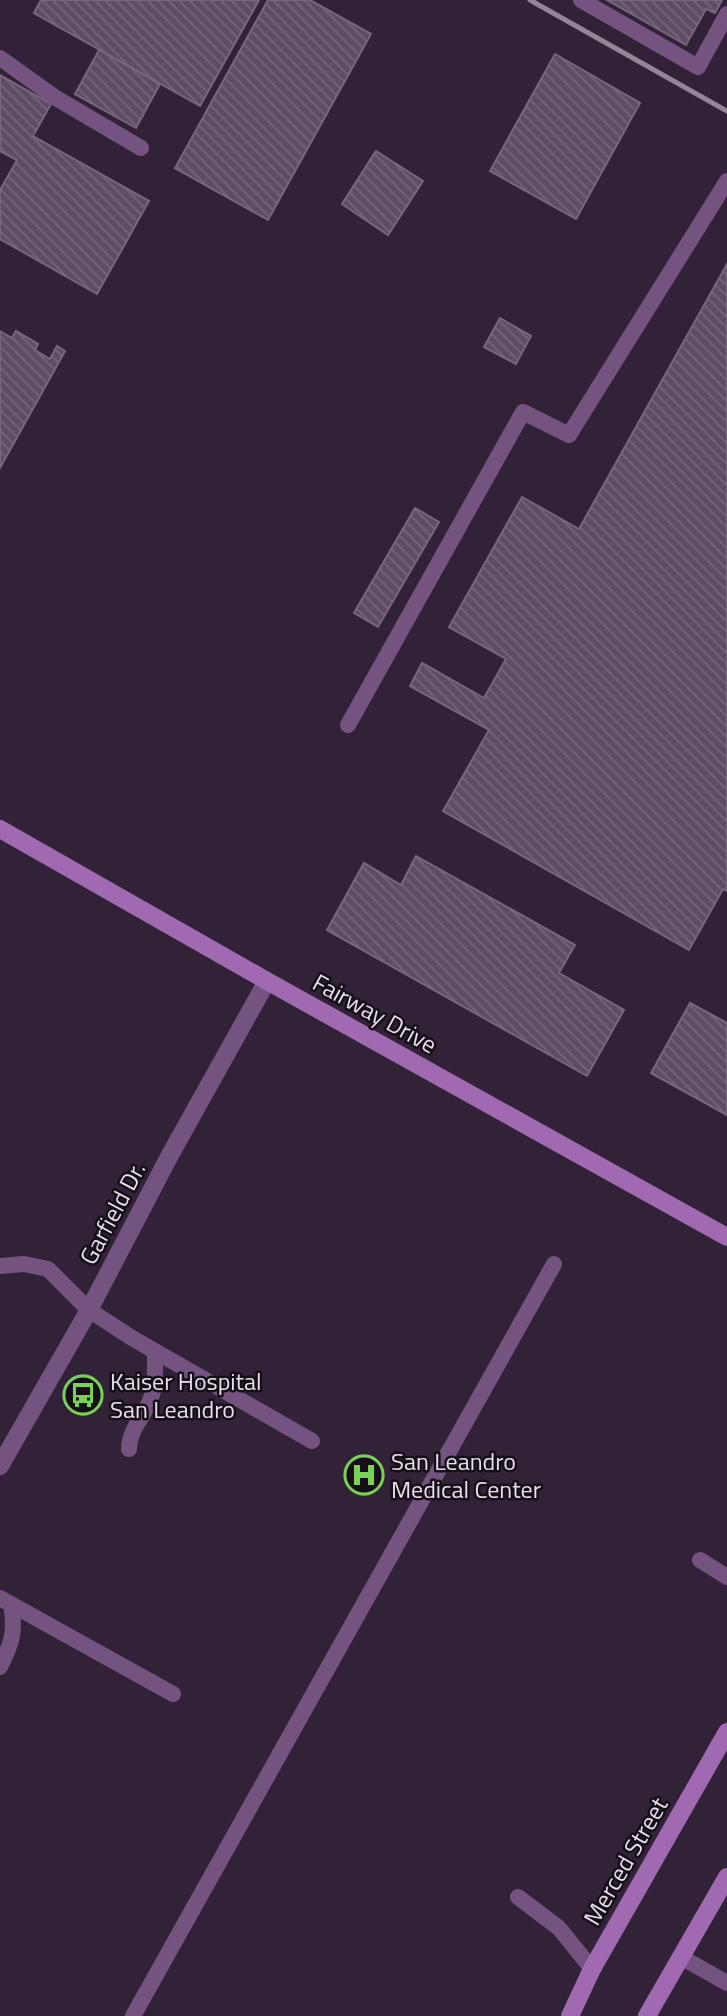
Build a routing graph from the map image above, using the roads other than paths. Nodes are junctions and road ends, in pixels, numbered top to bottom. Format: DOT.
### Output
graph roads {
  1 [pos="581,0"];
  2 [pos="727,14"];
  3 [pos="0,58"];
  4 [pos="141,148"];
  5 [pos="727,181"];
  6 [pos="348,724"];
  7 [pos="0,829"];
  8 [pos="267,981"];
  9 [pos="727,1237"];
  10 [pos="554,1264"];
  11 [pos="0,1266"];
  12 [pos="89,1310"];
  13 [pos="155,1353"];
  14 [pos="312,1441"];
  15 [pos="129,1449"];
  16 [pos="0,1466"];
  17 [pos="701,1560"];
  18 [pos="727,1577"];
  19 [pos="5,1601"];
  20 [pos="0,1667"];
  21 [pos="173,1694"];
  22 [pos="727,1732"];
  23 [pos="727,1877"];
  24 [pos="518,1897"];
  25 [pos="681,1957"];
  26 [pos="592,1969"];
  27 [pos="727,1983"];
  28 [pos="133,2016"];
  29 [pos="570,2016"];
  30 [pos="647,2016"];
  1 -- 2 [label="lane"];
  3 -- 4 [label="lane"];
  5 -- 6 [label="lane"];
  7 -- 8 [label="street, Fairway Drive"];
  8 -- 9 [label="street, Fairway Drive"];
  8 -- 12 [label="street, Garfield Dr."];
  10 -- 28 [label="lane"];
  11 -- 12 [label="lane"];
  12 -- 13 [label="lane"];
  12 -- 16 [label="street, Garfield Dr."];
  13 -- 14 [label="lane"];
  13 -- 15 [label="lane"];
  17 -- 18 [label="lane"];
  19 -- 20 [label="lane"];
  19 -- 21 [label="lane"];
  22 -- 26 [label="street, Merced Street"];
  23 -- 25 [label="street"];
  24 -- 26 [label="lane"];
  25 -- 27 [label="lane"];
  25 -- 30 [label="street"];
  26 -- 29 [label="street, Merced Street"];
}
